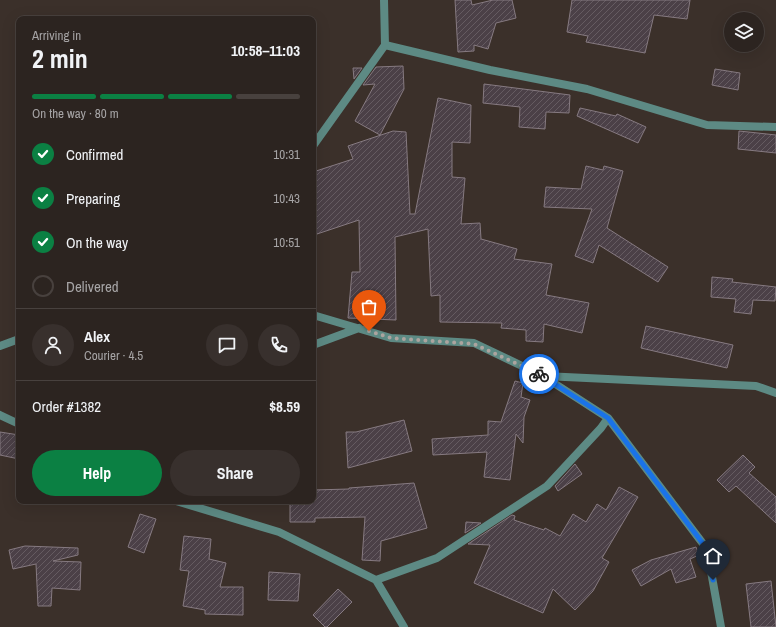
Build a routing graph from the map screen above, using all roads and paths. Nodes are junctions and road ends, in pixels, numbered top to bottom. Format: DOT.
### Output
graph roads {
  1 [pos="384,0"];
  2 [pos="385,45"];
  3 [pos="776,127"];
  4 [pos="316,142"];
  5 [pos="316,316"];
  6 [pos="359,328"];
  7 [pos="16,340"];
  8 [pos="316,344"];
  9 [pos="0,346"];
  10 [pos="543,376"];
  11 [pos="776,393"];
  12 [pos="0,415"];
  13 [pos="608,418"];
  14 [pos="16,423"];
  15 [pos="186,504"];
  16 [pos="376,580"];
  17 [pos="404,627"];
  18 [pos="721,627"];
  1 -- 2 [label="street"];
  2 -- 3 [label="street"];
  2 -- 4 [label="street"];
  5 -- 6 [label="street"];
  6 -- 8 [label="street"];
  6 -- 10 [label="street"];
  7 -- 9 [label="street"];
  10 -- 11 [label="street"];
  10 -- 13 [label="street"];
  12 -- 14 [label="street"];
  13 -- 16 [label="street"];
  13 -- 18 [label="street"];
  15 -- 16 [label="street"];
  16 -- 17 [label="street"];
}
